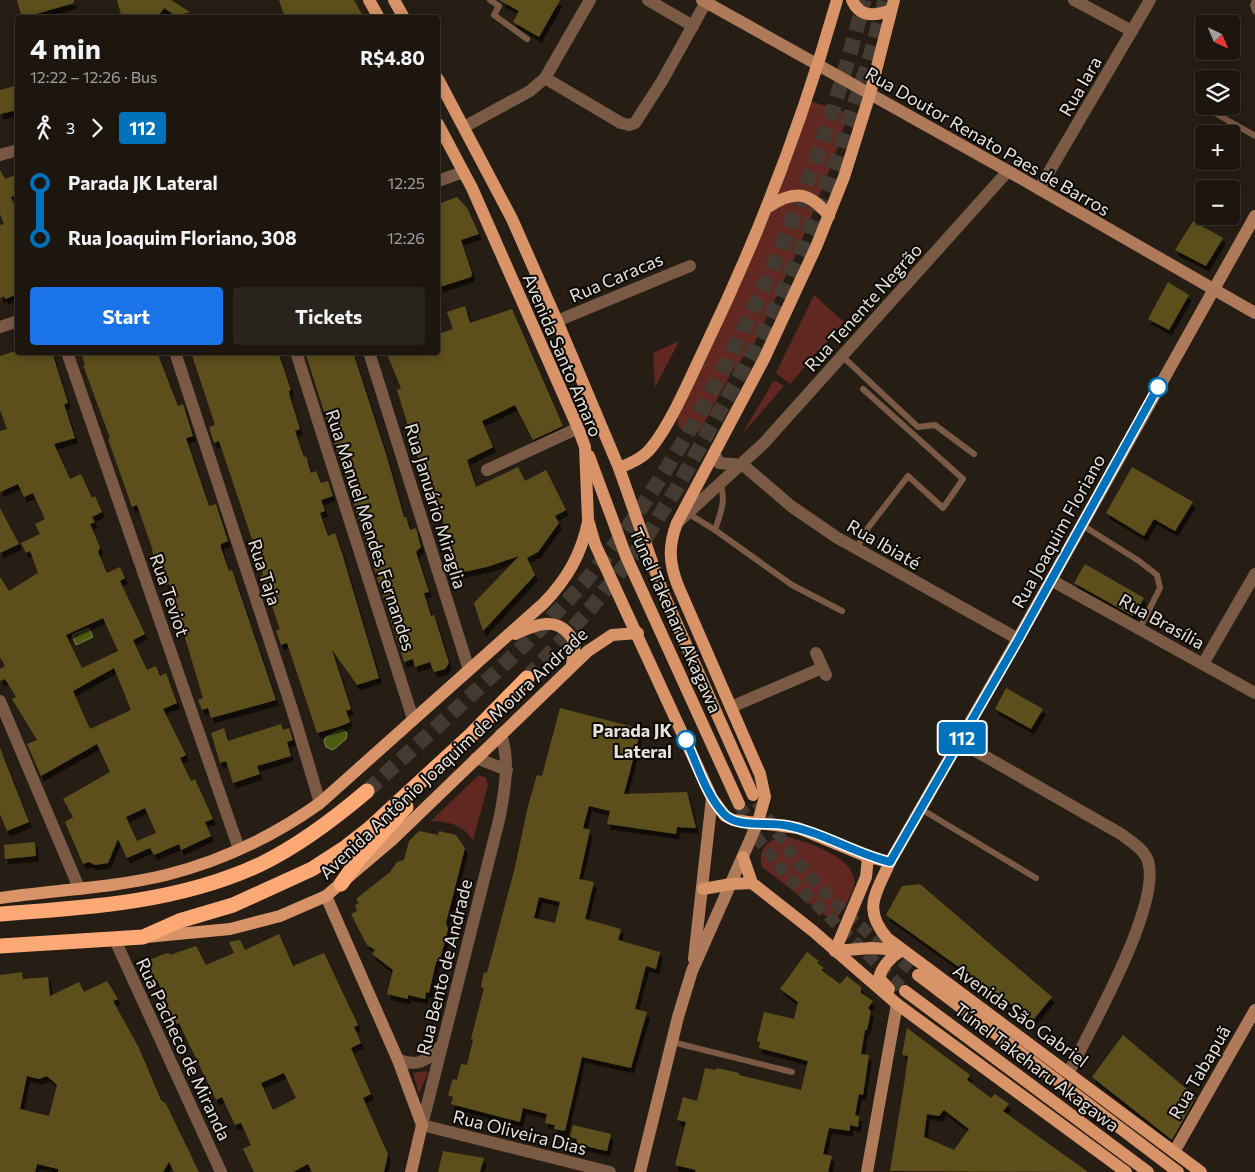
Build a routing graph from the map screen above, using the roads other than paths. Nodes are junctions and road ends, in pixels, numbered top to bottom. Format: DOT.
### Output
graph roads {
  1 [pos="369,0"];
  2 [pos="394,0"];
  3 [pos="490,0"];
  4 [pos="590,0"];
  5 [pos="648,0"];
  6 [pos="837,0"];
  7 [pos="852,0"];
  8 [pos="1074,0"];
  9 [pos="1150,0"];
  10 [pos="1255,0"];
  11 [pos="704,1"];
  12 [pos="892,5"];
  13 [pos="1255,11"];
  14 [pos="377,15"];
  15 [pos="402,15"];
  16 [pos="693,26"];
  17 [pos="1132,31"];
  18 [pos="527,39"];
  19 [pos="817,64"];
  20 [pos="545,78"];
  21 [pos="440,83"];
  22 [pos="870,94"];
  23 [pos="1218,115"];
  24 [pos="464,127"];
  25 [pos="440,128"];
  26 [pos="1255,136"];
  27 [pos="15,151"];
  28 [pos="0,155"];
  29 [pos="1008,171"];
  30 [pos="463,172"];
  31 [pos="440,180"];
  32 [pos="1039,190"];
  33 [pos="768,207"];
  34 [pos="830,216"];
  35 [pos="1255,216"];
  36 [pos="690,266"];
  37 [pos="1213,290"];
  38 [pos="1255,313"];
  39 [pos="556,321"];
  40 [pos="15,322"];
  41 [pos="0,327"];
  42 [pos="68,355"];
  43 [pos="176,355"];
  44 [pos="297,355"];
  45 [pos="370,355"];
  46 [pos="842,356"];
  47 [pos="862,388"];
  48 [pos="578,428"];
  49 [pos="585,447"];
  50 [pos="714,453"];
  51 [pos="974,454"];
  52 [pos="743,465"];
  53 [pos="620,468"];
  54 [pos="487,470"];
  55 [pos="721,486"];
  56 [pos="689,514"];
  57 [pos="588,520"];
  58 [pos="677,524"];
  59 [pos="1082,525"];
  60 [pos="715,530"];
  61 [pos="856,549"];
  62 [pos="1255,574"];
  63 [pos="1051,580"];
  64 [pos="842,611"];
  65 [pos="1140,628"];
  66 [pos="638,633"];
  67 [pos="507,638"];
  68 [pos="1018,640"];
  69 [pos="816,653"];
  70 [pos="1204,664"];
  71 [pos="572,665"];
  72 [pos="470,670"];
  73 [pos="527,678"];
  74 [pos="1255,693"];
  75 [pos="0,701"];
  76 [pos="731,707"];
  77 [pos="413,719"];
  78 [pos="501,734"];
  79 [pos="471,735"];
  80 [pos="960,742"];
  81 [pos="476,758"];
  82 [pos="507,770"];
  83 [pos="367,790"];
  84 [pos="753,795"];
  85 [pos="712,798"];
  86 [pos="320,803"];
  87 [pos="739,804"];
  88 [pos="922,808"];
  89 [pos="758,822"];
  90 [pos="239,849"];
  91 [pos="743,857"];
  92 [pos="868,857"];
  93 [pos="890,862"];
  94 [pos="1036,878"];
  95 [pos="752,883"];
  96 [pos="341,884"];
  97 [pos="731,884"];
  98 [pos="78,888"];
  99 [pos="702,889"];
  100 [pos="326,896"];
  101 [pos="0,898"];
  102 [pos="0,914"];
  103 [pos="144,938"];
  104 [pos="115,940"];
  105 [pos="0,946"];
  106 [pos="902,950"];
  107 [pos="835,951"];
  108 [pos="692,971"];
  109 [pos="918,976"];
  110 [pos="905,991"];
  111 [pos="897,1004"];
  112 [pos="1255,1010"];
  113 [pos="672,1042"];
  114 [pos="442,1044"];
  115 [pos="398,1060"];
  116 [pos="792,1072"];
  117 [pos="1069,1072"];
  118 [pos="422,1125"];
  119 [pos="1174,1152"];
  120 [pos="221,1172"];
  121 [pos="411,1172"];
  122 [pos="610,1172"];
  123 [pos="640,1172"];
  124 [pos="866,1172"];
  125 [pos="1126,1172"];
  126 [pos="1148,1172"];
  127 [pos="1178,1172"];
  128 [pos="1201,1172"];
  1 -- 14 [label="main road"];
  2 -- 15 [label="main road"];
  3 -- 18 [label="lane"];
  4 -- 20 [label="street"];
  5 -- 16 [label="street"];
  6 -- 19 [label="main road"];
  7 -- 12 [label="main road"];
  8 -- 17 [label="street"];
  9 -- 17 [label="street, Rua Iara"];
  10 -- 13 [label="lane"];
  11 -- 16 [label="street"];
  11 -- 19 [label="street, Rua Doutor Renato Paes de Barros"];
  12 -- 22 [label="main road"];
  16 -- 20 [label="street"];
  17 -- 32 [label="street, Rua Iara"];
  19 -- 22 [label="street, Rua Doutor Renato Paes de Barros"];
  19 -- 33 [label="main road"];
  20 -- 24 [label="street"];
  21 -- 24 [label="main road, Avenida Santo Amaro"];
  22 -- 29 [label="street, Rua Doutor Renato Paes de Barros"];
  22 -- 34 [label="main road"];
  23 -- 26 [label="lane"];
  24 -- 39 [label="main road, Avenida Santo Amaro"];
  25 -- 30 [label="main road, Avenida Santo Amaro"];
  27 -- 28 [label="street"];
  29 -- 32 [label="street, Rua Doutor Renato Paes de Barros"];
  29 -- 46 [label="street, Rua Tenente Negrão"];
  30 -- 31 [label="street"];
  30 -- 48 [label="main road, Avenida Santo Amaro"];
  32 -- 37 [label="street, Rua Doutor Renato Paes de Barros"];
  33 -- 34 [label="main road"];
  33 -- 53 [label="main road"];
  34 -- 50 [label="main road"];
  35 -- 37 [label="street, Rua Joaquim Floriano"];
  36 -- 39 [label="street, Rua Caracas"];
  37 -- 38 [label="street, Rua Doutor Renato Paes de Barros"];
  37 -- 59 [label="street, Rua Joaquim Floriano"];
  39 -- 53 [label="main road, Avenida Santo Amaro"];
  40 -- 41 [label="street"];
  42 -- 90 [label="street, Rua Teviot"];
  43 -- 86 [label="street, Rua Taja"];
  44 -- 77 [label="street, Rua Manuel Mendes Fernandes"];
  45 -- 72 [label="street, Rua Januário Miraglia"];
  46 -- 51 [label="lane"];
  46 -- 52 [label="street, Rua Tenente Negrão"];
  47 -- 61 [label="lane"];
  48 -- 49 [label="main road, Avenida Santo Amaro"];
  48 -- 54 [label="street"];
  49 -- 57 [label="main road, Avenida Santo Amaro"];
  49 -- 87 [label="main road, Túnel Takeharu Akagawa"];
  50 -- 52 [label="street"];
  50 -- 58 [label="main road"];
  52 -- 55 [label="street, Rua Tenente Negrão"];
  52 -- 61 [label="street, Rua Ibiaté"];
  53 -- 84 [label="main road, Túnel Takeharu Akagawa"];
  55 -- 56 [label="street, Rua Tenente Negrão"];
  55 -- 60 [label="lane"];
  56 -- 58 [label="street, Rua Tenente Negrão"];
  56 -- 60 [label="lane"];
  57 -- 66 [label="main road, Avenida Santo Amaro"];
  57 -- 67 [label="main road"];
  58 -- 76 [label="main road"];
  59 -- 63 [label="street, Rua Joaquim Floriano"];
  59 -- 65 [label="lane"];
  60 -- 64 [label="lane"];
  61 -- 68 [label="street, Rua Ibiaté"];
  62 -- 70 [label="street"];
  63 -- 65 [label="street, Rua Brasília"];
  63 -- 68 [label="street, Rua Joaquim Floriano"];
  65 -- 70 [label="street, Rua Brasília"];
  66 -- 71 [label="main road, Avenida Antônio Joaquim de Moura Andrade"];
  66 -- 85 [label="main road, Avenida Santo Amaro"];
  67 -- 71 [label="main road"];
  67 -- 72 [label="main road"];
  68 -- 80 [label="street, Rua Joaquim Floriano"];
  69 -- 76 [label="street"];
  70 -- 74 [label="street, Rua Brasília"];
  71 -- 78 [label="main road, Avenida Antônio Joaquim de Moura Andrade"];
  72 -- 77 [label="main road"];
  73 -- 79 [label="highway"];
  75 -- 98 [label="street"];
  76 -- 89 [label="main road"];
  77 -- 86 [label="main road"];
  78 -- 81 [label="main road, Avenida Antônio Joaquim de Moura Andrade"];
  78 -- 82 [label="street, Rua Bento de Andrade"];
  79 -- 96 [label="highway"];
  79 -- 103 [label="highway"];
  80 -- 88 [label="street, Rua Joaquim Floriano"];
  80 -- 117 [label="street"];
  81 -- 82 [label="street"];
  81 -- 96 [label="main road, Avenida Antônio Joaquim de Moura Andrade"];
  82 -- 114 [label="street, Rua Bento de Andrade"];
  83 -- 102 [label="highway"];
  85 -- 89 [label="main road, Avenida Santo Amaro"];
  85 -- 99 [label="street"];
  86 -- 90 [label="main road"];
  88 -- 93 [label="street, Rua Joaquim Floriano"];
  88 -- 94 [label="lane"];
  89 -- 91 [label="street"];
  89 -- 92 [label="main road, Avenida Santo Amaro"];
  90 -- 98 [label="main road"];
  91 -- 95 [label="main road"];
  91 -- 97 [label="street"];
  92 -- 93 [label="main road, Avenida Santo Amaro"];
  92 -- 107 [label="main road"];
  93 -- 106 [label="main road, Avenida São Gabriel"];
  95 -- 97 [label="main road"];
  95 -- 107 [label="main road"];
  96 -- 100 [label="main road, Avenida Antônio Joaquim de Moura Andrade"];
  97 -- 99 [label="main road"];
  97 -- 108 [label="street"];
  98 -- 101 [label="main road"];
  99 -- 108 [label="street"];
  100 -- 103 [label="main road, Avenida Antônio Joaquim de Moura Andrade"];
  100 -- 115 [label="street"];
  103 -- 104 [label="highway, Avenida Antônio Joaquim de Moura Andrade"];
  104 -- 105 [label="highway, Avenida Antônio Joaquim de Moura Andrade"];
  104 -- 120 [label="street, Rua Pacheco de Miranda"];
  106 -- 107 [label="main road"];
  106 -- 111 [label="main road"];
  106 -- 117 [label="main road, Avenida São Gabriel"];
  107 -- 111 [label="main road"];
  108 -- 113 [label="street"];
  109 -- 127 [label="main road, Túnel Takeharu Akagawa"];
  110 -- 126 [label="main road, Túnel Takeharu Akagawa"];
  111 -- 124 [label="street"];
  111 -- 125 [label="main road"];
  112 -- 119 [label="street, Rua Tabapuã"];
  113 -- 116 [label="lane"];
  113 -- 123 [label="street"];
  114 -- 115 [label="street"];
  114 -- 118 [label="street, Rua Bento de Andrade"];
  115 -- 118 [label="street"];
  117 -- 119 [label="main road, Avenida São Gabriel"];
  118 -- 121 [label="street, Rua Bento de Andrade"];
  118 -- 122 [label="street, Rua Oliveira Dias"];
  119 -- 128 [label="main road, Avenida São Gabriel"];
}
